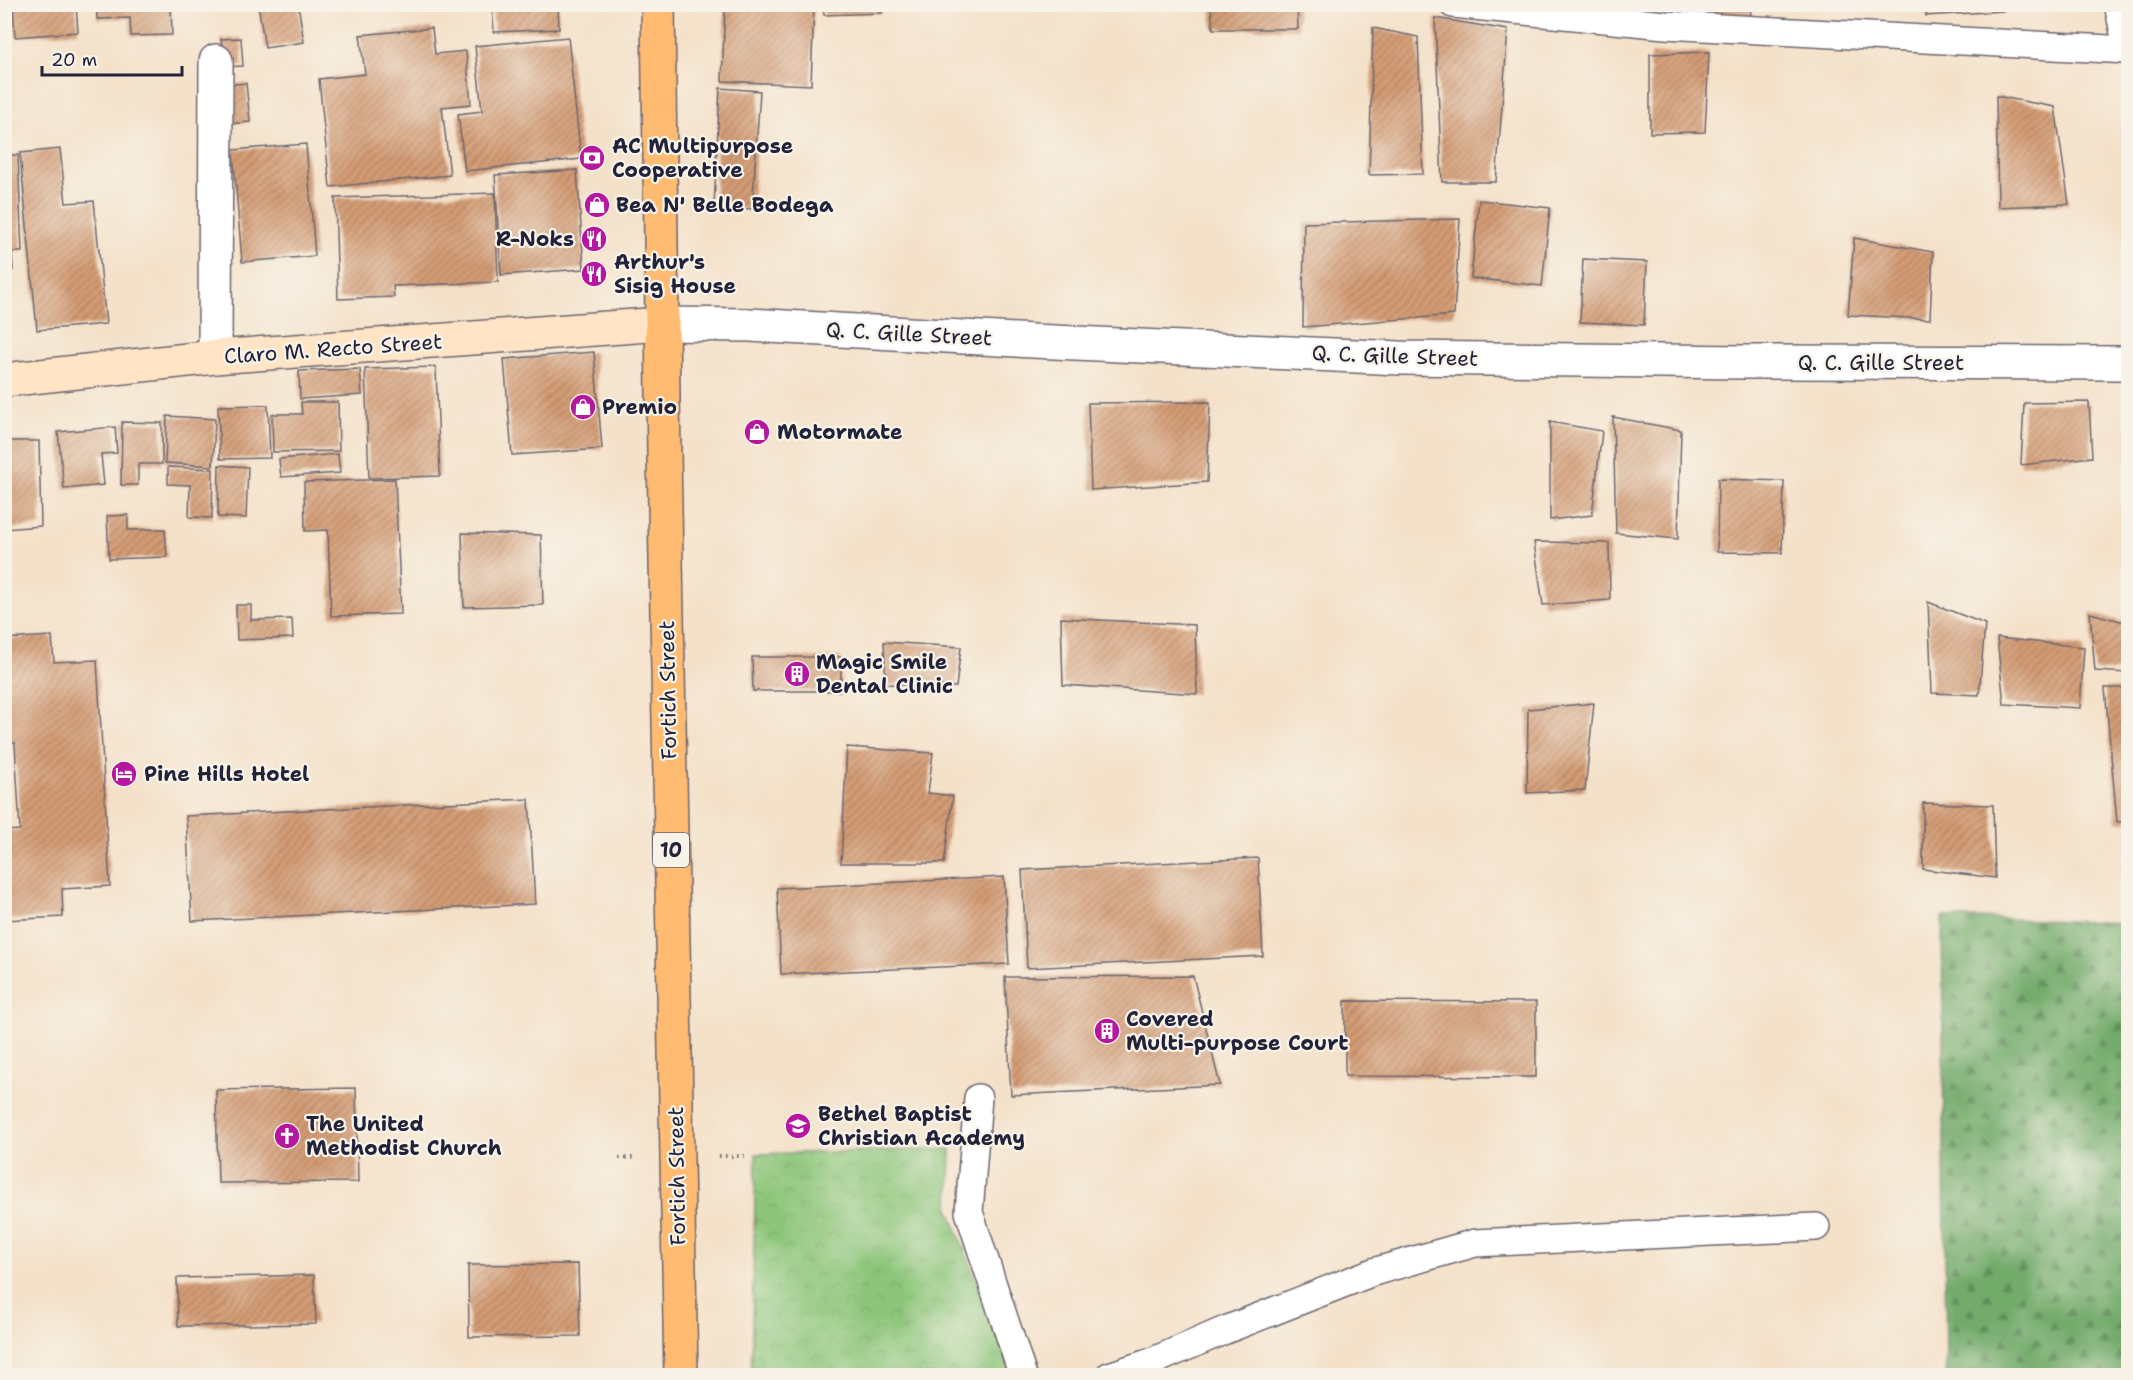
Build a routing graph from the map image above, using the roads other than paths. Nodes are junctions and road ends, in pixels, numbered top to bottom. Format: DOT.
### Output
graph roads {
  1 [pos="658,4"];
  2 [pos="1454,4"];
  3 [pos="2118,4"];
  4 [pos="2128,51"];
  5 [pos="216,61"];
  6 [pos="662,324"];
  7 [pos="215,357"];
  8 [pos="2128,363"];
  9 [pos="4,380"];
  10 [pos="978,1098"];
  11 [pos="1816,1227"];
  12 [pos="681,1376"];
  13 [pos="1023,1376"];
  14 [pos="1109,1376"];
  1 -- 6 [label="highway, Fortich Street / 10"];
  2 -- 4 [label="lane"];
  3 -- 4 [label="lane"];
  5 -- 7 [label="street"];
  6 -- 7 [label="main road, Claro M. Recto Street"];
  6 -- 8 [label="street, Q. C. Gille Street"];
  6 -- 12 [label="highway, Fortich Street / 10"];
  7 -- 9 [label="main road, Claro M. Recto Street"];
  10 -- 13 [label="lane"];
  11 -- 14 [label="lane"];
}
